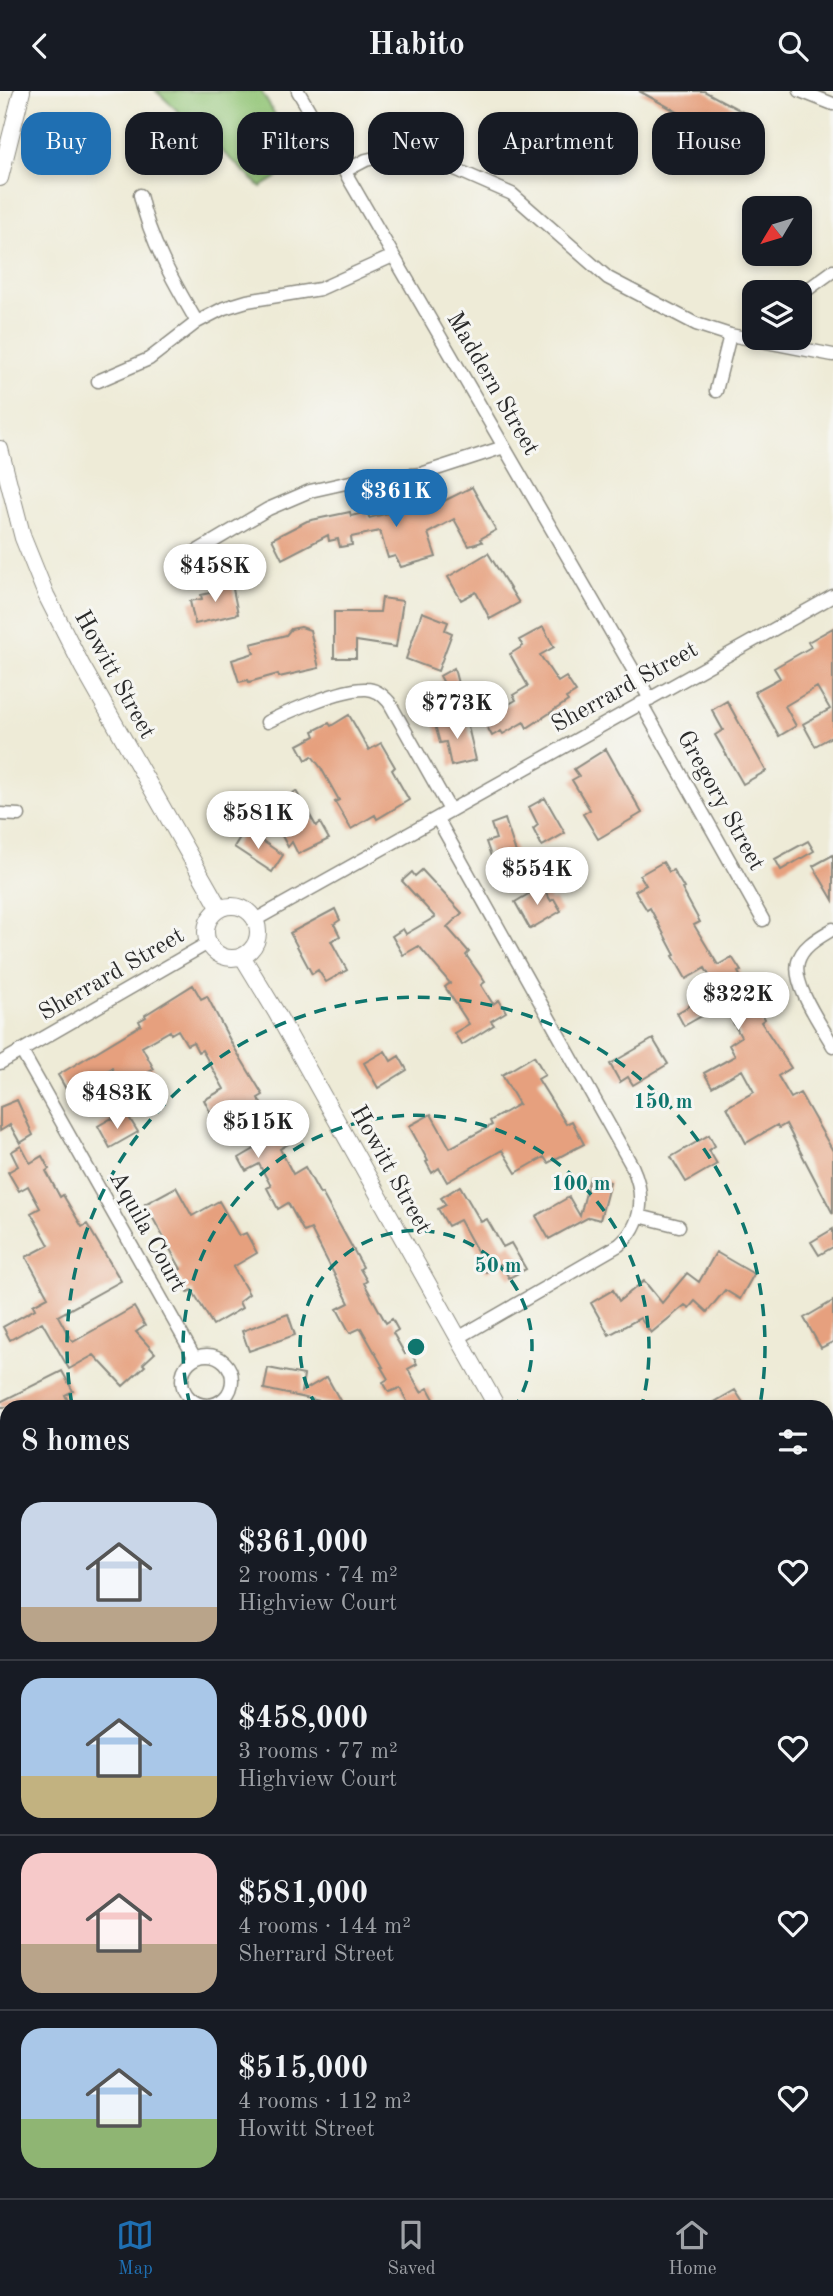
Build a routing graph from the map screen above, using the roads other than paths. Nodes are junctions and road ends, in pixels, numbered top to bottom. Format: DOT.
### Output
graph roads {
  1 [pos="22,91"];
  2 [pos="298,91"];
  3 [pos="800,91"];
  4 [pos="833,104"];
  5 [pos="310,112"];
  6 [pos="354,166"];
  7 [pos="347,175"];
  8 [pos="0,178"];
  9 [pos="140,195"];
  10 [pos="393,257"];
  11 [pos="833,271"];
  12 [pos="812,286"];
  13 [pos="197,322"];
  14 [pos="730,335"];
  15 [pos="742,336"];
  16 [pos="810,350"];
  17 [pos="833,355"];
  18 [pos="98,381"];
  19 [pos="716,391"];
  20 [pos="504,447"];
  21 [pos="0,449"];
  22 [pos="177,563"];
  23 [pos="833,596"];
  24 [pos="645,701"];
  25 [pos="267,722"];
  26 [pos="450,810"];
  27 [pos="0,814"];
  28 [pos="19,815"];
  29 [pos="437,818"];
  30 [pos="220,909"];
  31 [pos="255,920"];
  32 [pos="763,920"];
  33 [pos="833,929"];
  34 [pos="208,943"];
  35 [pos="242,956"];
  36 [pos="833,1046"];
  37 [pos="22,1052"];
  38 [pos="0,1063"];
  39 [pos="639,1216"];
  40 [pos="679,1226"];
  41 [pos="458,1338"];
  42 [pos="195,1358"];
  43 [pos="191,1400"];
  44 [pos="223,1400"];
  45 [pos="493,1400"];
  1 -- 8 [label="street"];
  2 -- 5 [label="street, Maddern Street"];
  3 -- 4 [label="street"];
  6 -- 14 [label="street"];
  7 -- 10 [label="street, Maddern Street"];
  9 -- 13 [label="street"];
  10 -- 13 [label="street"];
  10 -- 20 [label="street, Maddern Street"];
  11 -- 12 [label="street"];
  13 -- 18 [label="street"];
  14 -- 15 [label="street"];
  14 -- 19 [label="street"];
  16 -- 17 [label="street"];
  20 -- 22 [label="street"];
  20 -- 24 [label="street, Maddern Street"];
  21 -- 30 [label="street, Howitt Street"];
  23 -- 24 [label="street, Sherrard Street"];
  24 -- 26 [label="street, Sherrard Street"];
  24 -- 32 [label="street, Gregory Street"];
  25 -- 26 [label="street"];
  26 -- 29 [label="street, Sherrard Street"];
  27 -- 28 [label="street"];
  29 -- 31 [label="street, Sherrard Street"];
  29 -- 39 [label="street"];
  30 -- 31 [label="street"];
  30 -- 34 [label="street"];
  31 -- 35 [label="street"];
  33 -- 36 [label="street"];
  34 -- 35 [label="street"];
  34 -- 37 [label="street, Sherrard Street"];
  35 -- 41 [label="street, Howitt Street"];
  37 -- 38 [label="street, Sherrard Street"];
  37 -- 42 [label="street, Aquila Court"];
  39 -- 40 [label="street"];
  39 -- 41 [label="street"];
  41 -- 45 [label="street, Howitt Street"];
  42 -- 43 [label="street"];
  42 -- 44 [label="street"];
}
